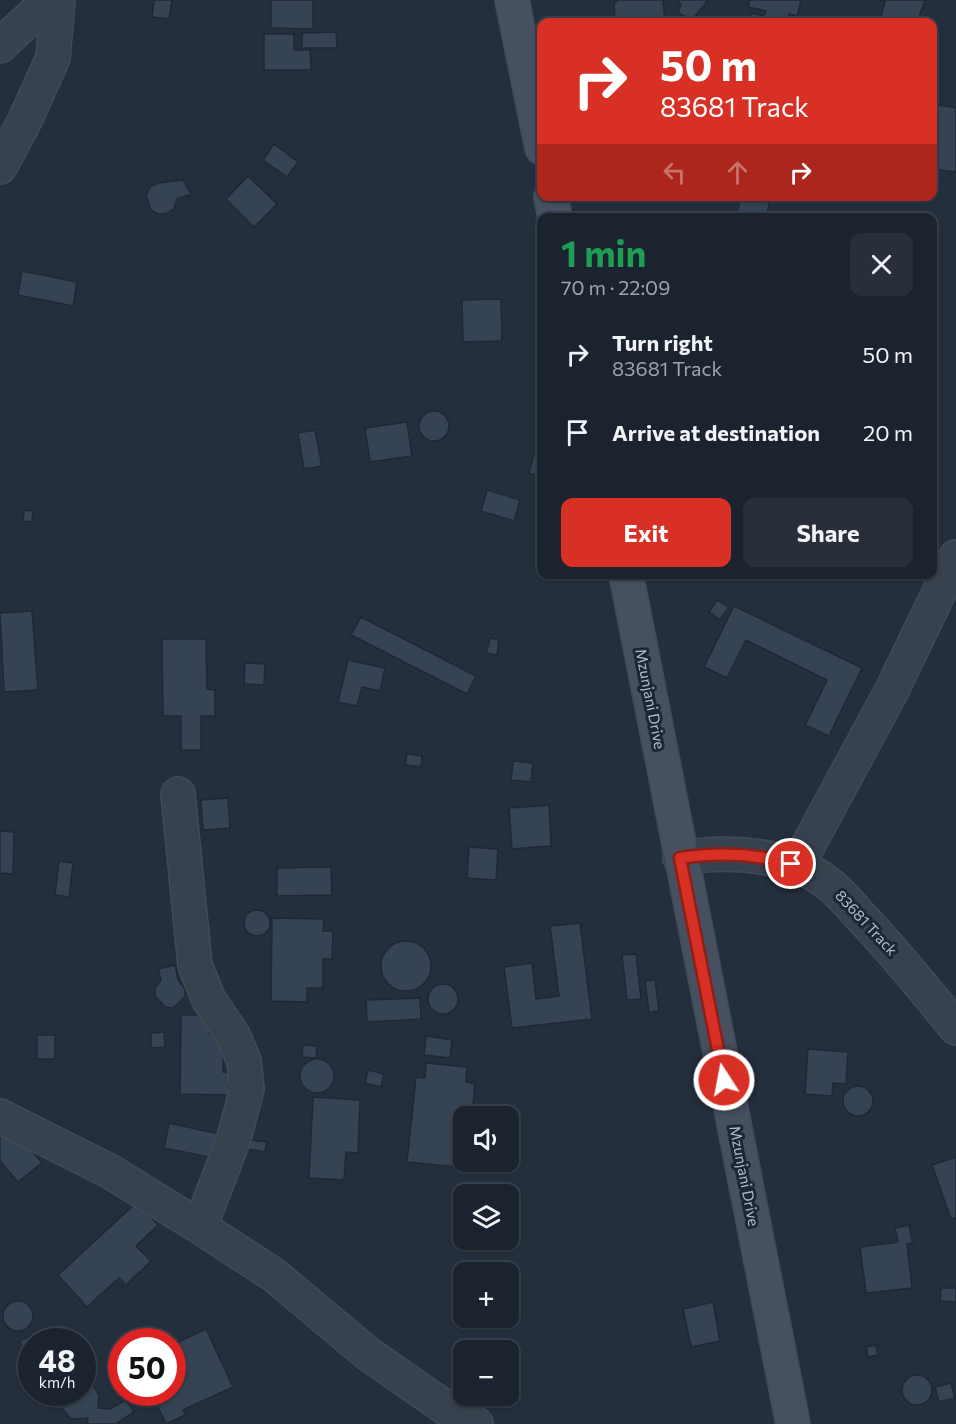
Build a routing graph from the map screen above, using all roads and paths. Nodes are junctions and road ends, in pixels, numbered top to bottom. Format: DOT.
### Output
graph roads {
  1 [pos="49,0"];
  2 [pos="58,0"];
  3 [pos="512,0"];
  4 [pos="0,46"];
  5 [pos="537,123"];
  6 [pos="0,167"];
  7 [pos="956,557"];
  8 [pos="627,579"];
  9 [pos="178,794"];
  10 [pos="680,858"];
  11 [pos="797,867"];
  12 [pos="956,1028"];
  13 [pos="0,1116"];
  14 [pos="200,1227"];
  15 [pos="477,1424"];
  16 [pos="794,1424"];
  1 -- 4 [label="street"];
  2 -- 6 [label="street"];
  3 -- 5 [label="main road"];
  7 -- 11 [label="street"];
  8 -- 10 [label="main road, Mzunjani Drive"];
  9 -- 14 [label="street"];
  10 -- 11 [label="street, 83681 Track"];
  10 -- 16 [label="main road, Mzunjani Drive"];
  11 -- 12 [label="street, 83681 Track"];
  13 -- 14 [label="street"];
  14 -- 15 [label="street"];
}
